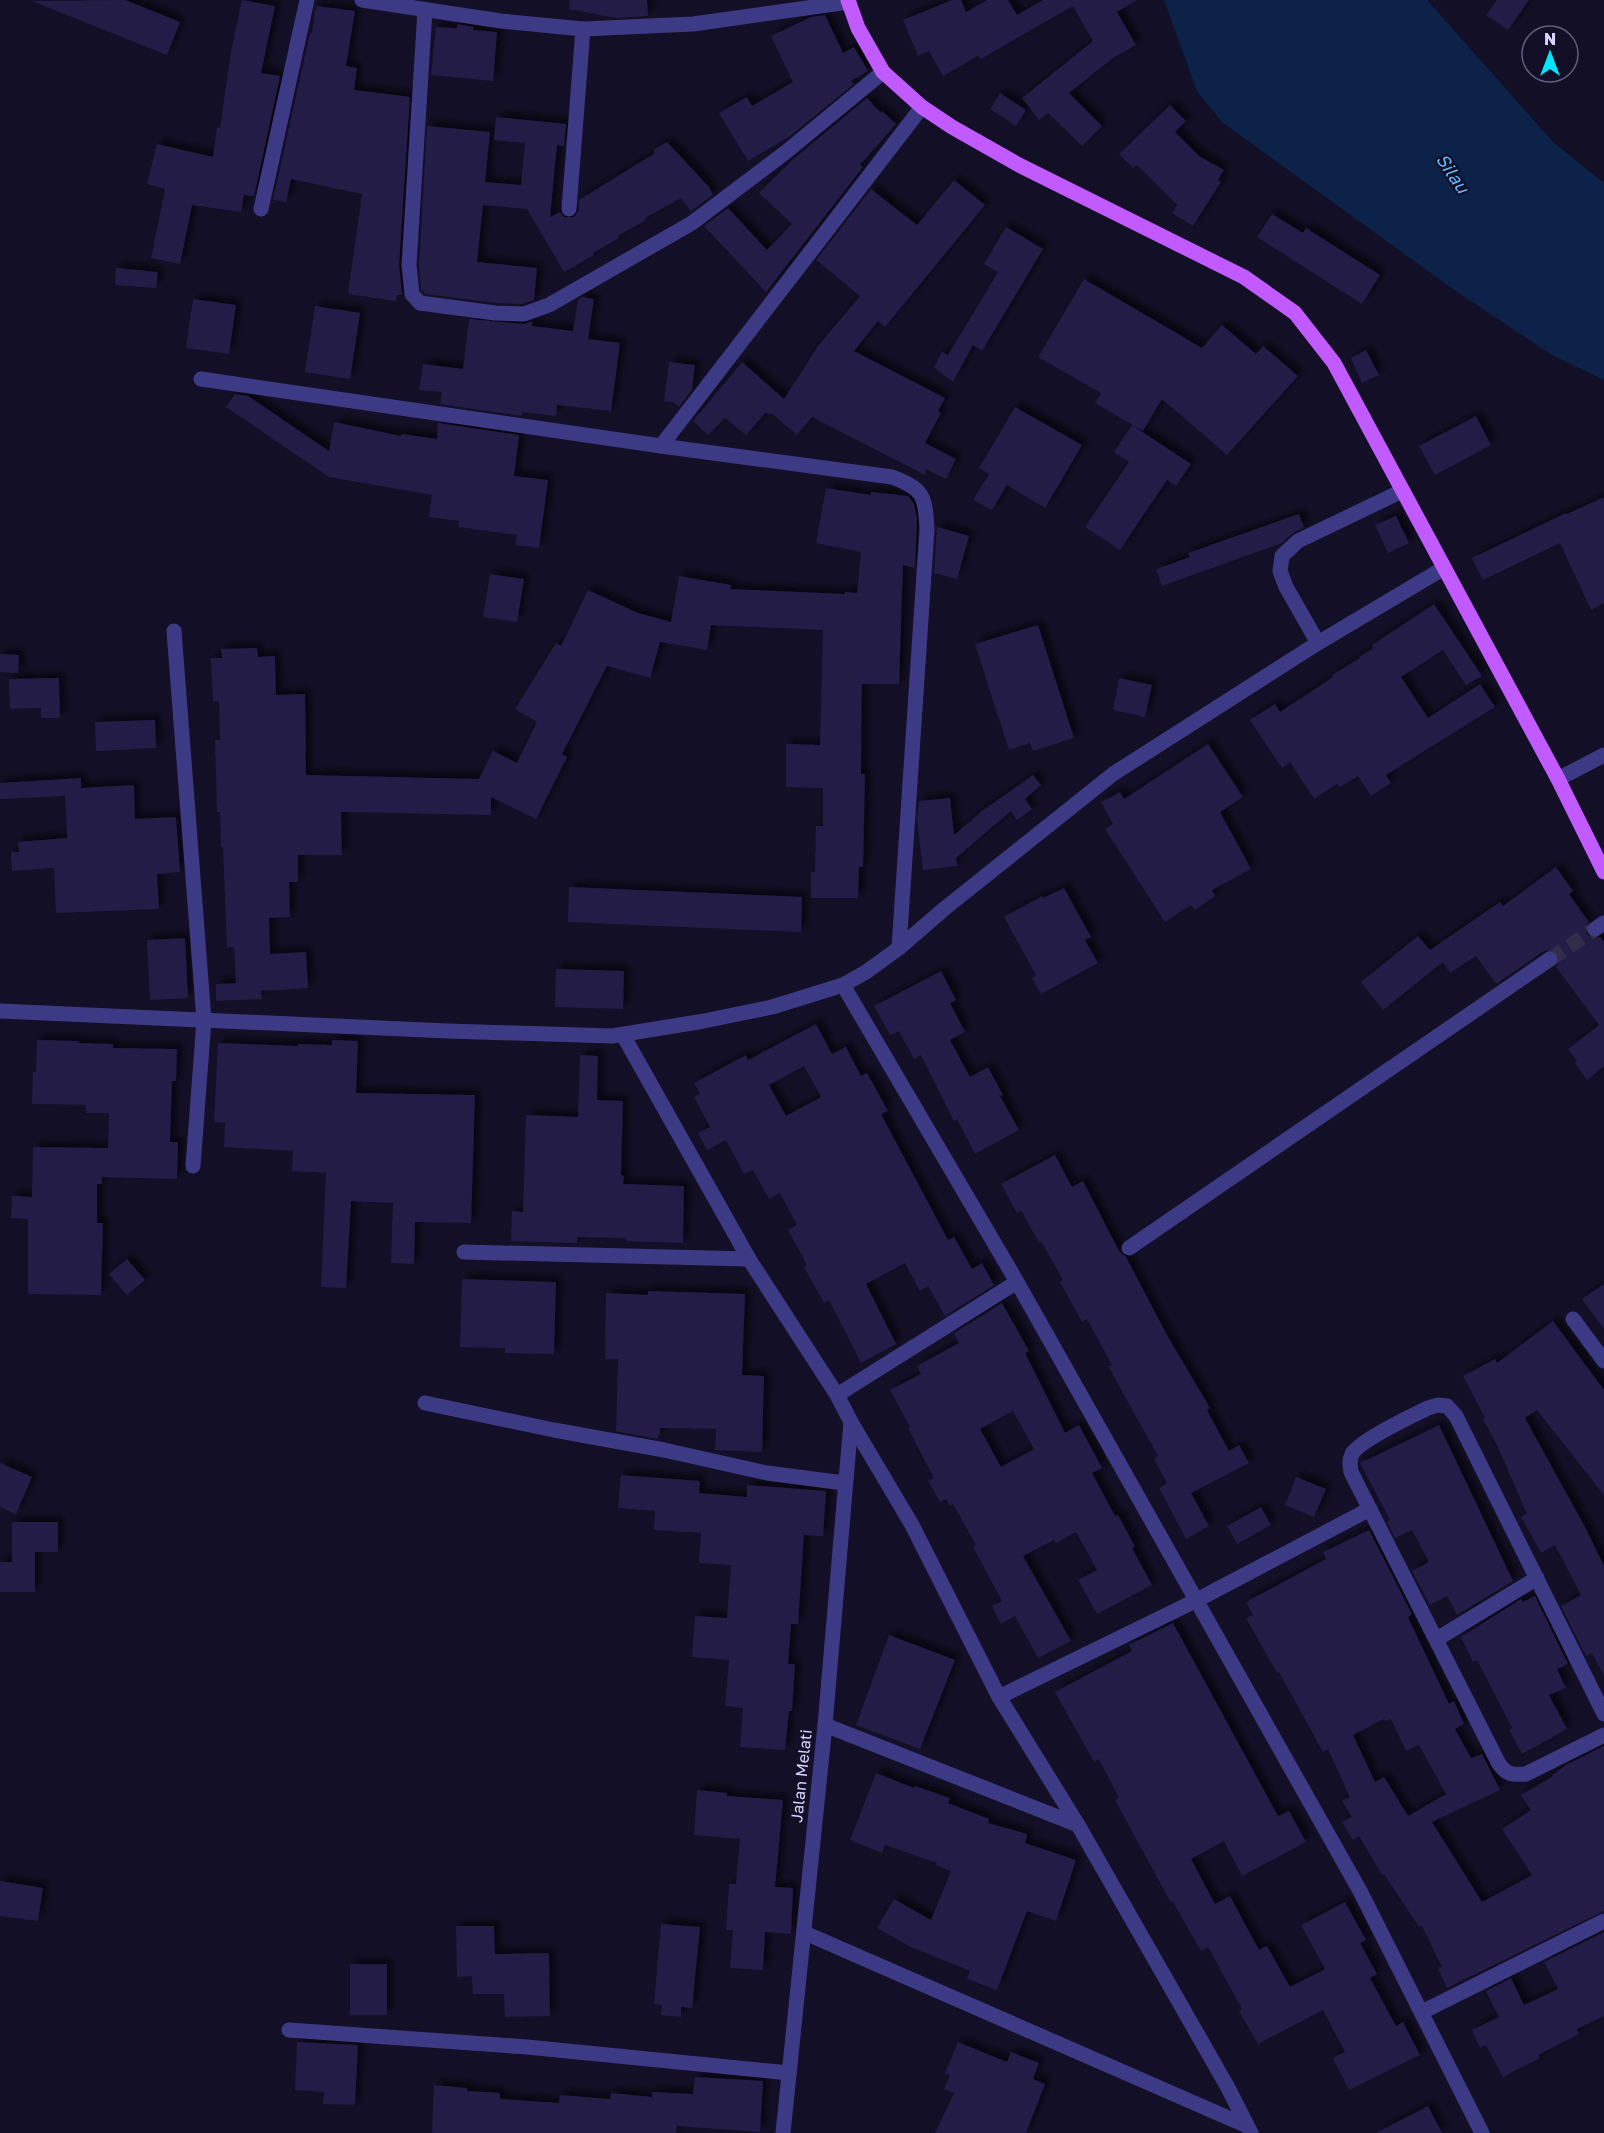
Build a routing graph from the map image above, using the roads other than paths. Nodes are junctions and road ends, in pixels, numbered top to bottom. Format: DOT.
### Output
graph roads {
  1 [pos="307,0"];
  2 [pos="362,0"];
  3 [pos="848,1"];
  4 [pos="397,3"];
  5 [pos="425,10"];
  6 [pos="583,29"];
  7 [pos="883,72"];
  8 [pos="922,107"];
  9 [pos="261,209"];
  10 [pos="569,209"];
  11 [pos="201,379"];
  12 [pos="660,446"];
  13 [pos="1402,491"];
  14 [pos="1444,568"];
  15 [pos="174,631"];
  16 [pos="1318,643"];
  17 [pos="1604,754"];
  18 [pos="1558,779"];
  19 [pos="1604,872"];
  20 [pos="900,948"];
  21 [pos="1550,959"];
  22 [pos="843,985"];
  23 [pos="0,1011"];
  24 [pos="204,1020"];
  25 [pos="623,1035"];
  26 [pos="193,1166"];
  27 [pos="1129,1248"];
  28 [pos="464,1252"];
  29 [pos="749,1259"];
  30 [pos="1017,1282"];
  31 [pos="1573,1319"];
  32 [pos="1604,1361"];
  33 [pos="837,1395"];
  34 [pos="425,1403"];
  35 [pos="851,1422"];
  36 [pos="844,1483"];
  37 [pos="1370,1509"];
  38 [pos="1537,1578"];
  39 [pos="1197,1600"];
  40 [pos="1437,1639"];
  41 [pos="999,1697"];
  42 [pos="1604,1714"];
  43 [pos="825,1725"];
  44 [pos="1604,1735"];
  45 [pos="1078,1825"];
  46 [pos="1604,1921"];
  47 [pos="805,1933"];
  48 [pos="1422,2012"];
  49 [pos="289,2030"];
  50 [pos="789,2073"];
  51 [pos="1249,2129"];
  52 [pos="783,2133"];
  53 [pos="1482,2133"];
  1 -- 9 [label="street"];
  2 -- 4 [label="street"];
  3 -- 6 [label="street"];
  3 -- 7 [label="main road"];
  4 -- 5 [label="street"];
  5 -- 6 [label="street"];
  5 -- 7 [label="street"];
  6 -- 10 [label="street"];
  7 -- 8 [label="main road"];
  8 -- 12 [label="street"];
  8 -- 13 [label="main road"];
  11 -- 12 [label="street"];
  12 -- 20 [label="street"];
  13 -- 14 [label="main road"];
  13 -- 16 [label="street"];
  14 -- 16 [label="street"];
  14 -- 18 [label="main road"];
  15 -- 24 [label="street"];
  16 -- 20 [label="street"];
  17 -- 18 [label="street"];
  18 -- 19 [label="main road"];
  20 -- 22 [label="street"];
  21 -- 27 [label="street"];
  22 -- 25 [label="street"];
  22 -- 30 [label="street"];
  23 -- 24 [label="street"];
  24 -- 25 [label="street"];
  24 -- 26 [label="street"];
  25 -- 29 [label="street"];
  28 -- 29 [label="street"];
  29 -- 33 [label="street"];
  30 -- 33 [label="street"];
  30 -- 39 [label="street"];
  31 -- 32 [label="street"];
  33 -- 35 [label="street"];
  34 -- 36 [label="street"];
  35 -- 36 [label="street, Jalan Melati"];
  35 -- 41 [label="street"];
  36 -- 43 [label="street, Jalan Melati"];
  37 -- 38 [label="street"];
  37 -- 39 [label="street"];
  37 -- 40 [label="street"];
  38 -- 40 [label="street"];
  38 -- 42 [label="street"];
  39 -- 41 [label="street"];
  39 -- 48 [label="street"];
  40 -- 44 [label="street"];
  41 -- 45 [label="street"];
  43 -- 45 [label="street"];
  43 -- 47 [label="street, Jalan Melati"];
  45 -- 51 [label="street"];
  46 -- 48 [label="street"];
  47 -- 50 [label="street, Jalan Melati"];
  47 -- 51 [label="street"];
  48 -- 53 [label="street"];
  49 -- 50 [label="street"];
  50 -- 52 [label="street, Jalan Melati"];
}
